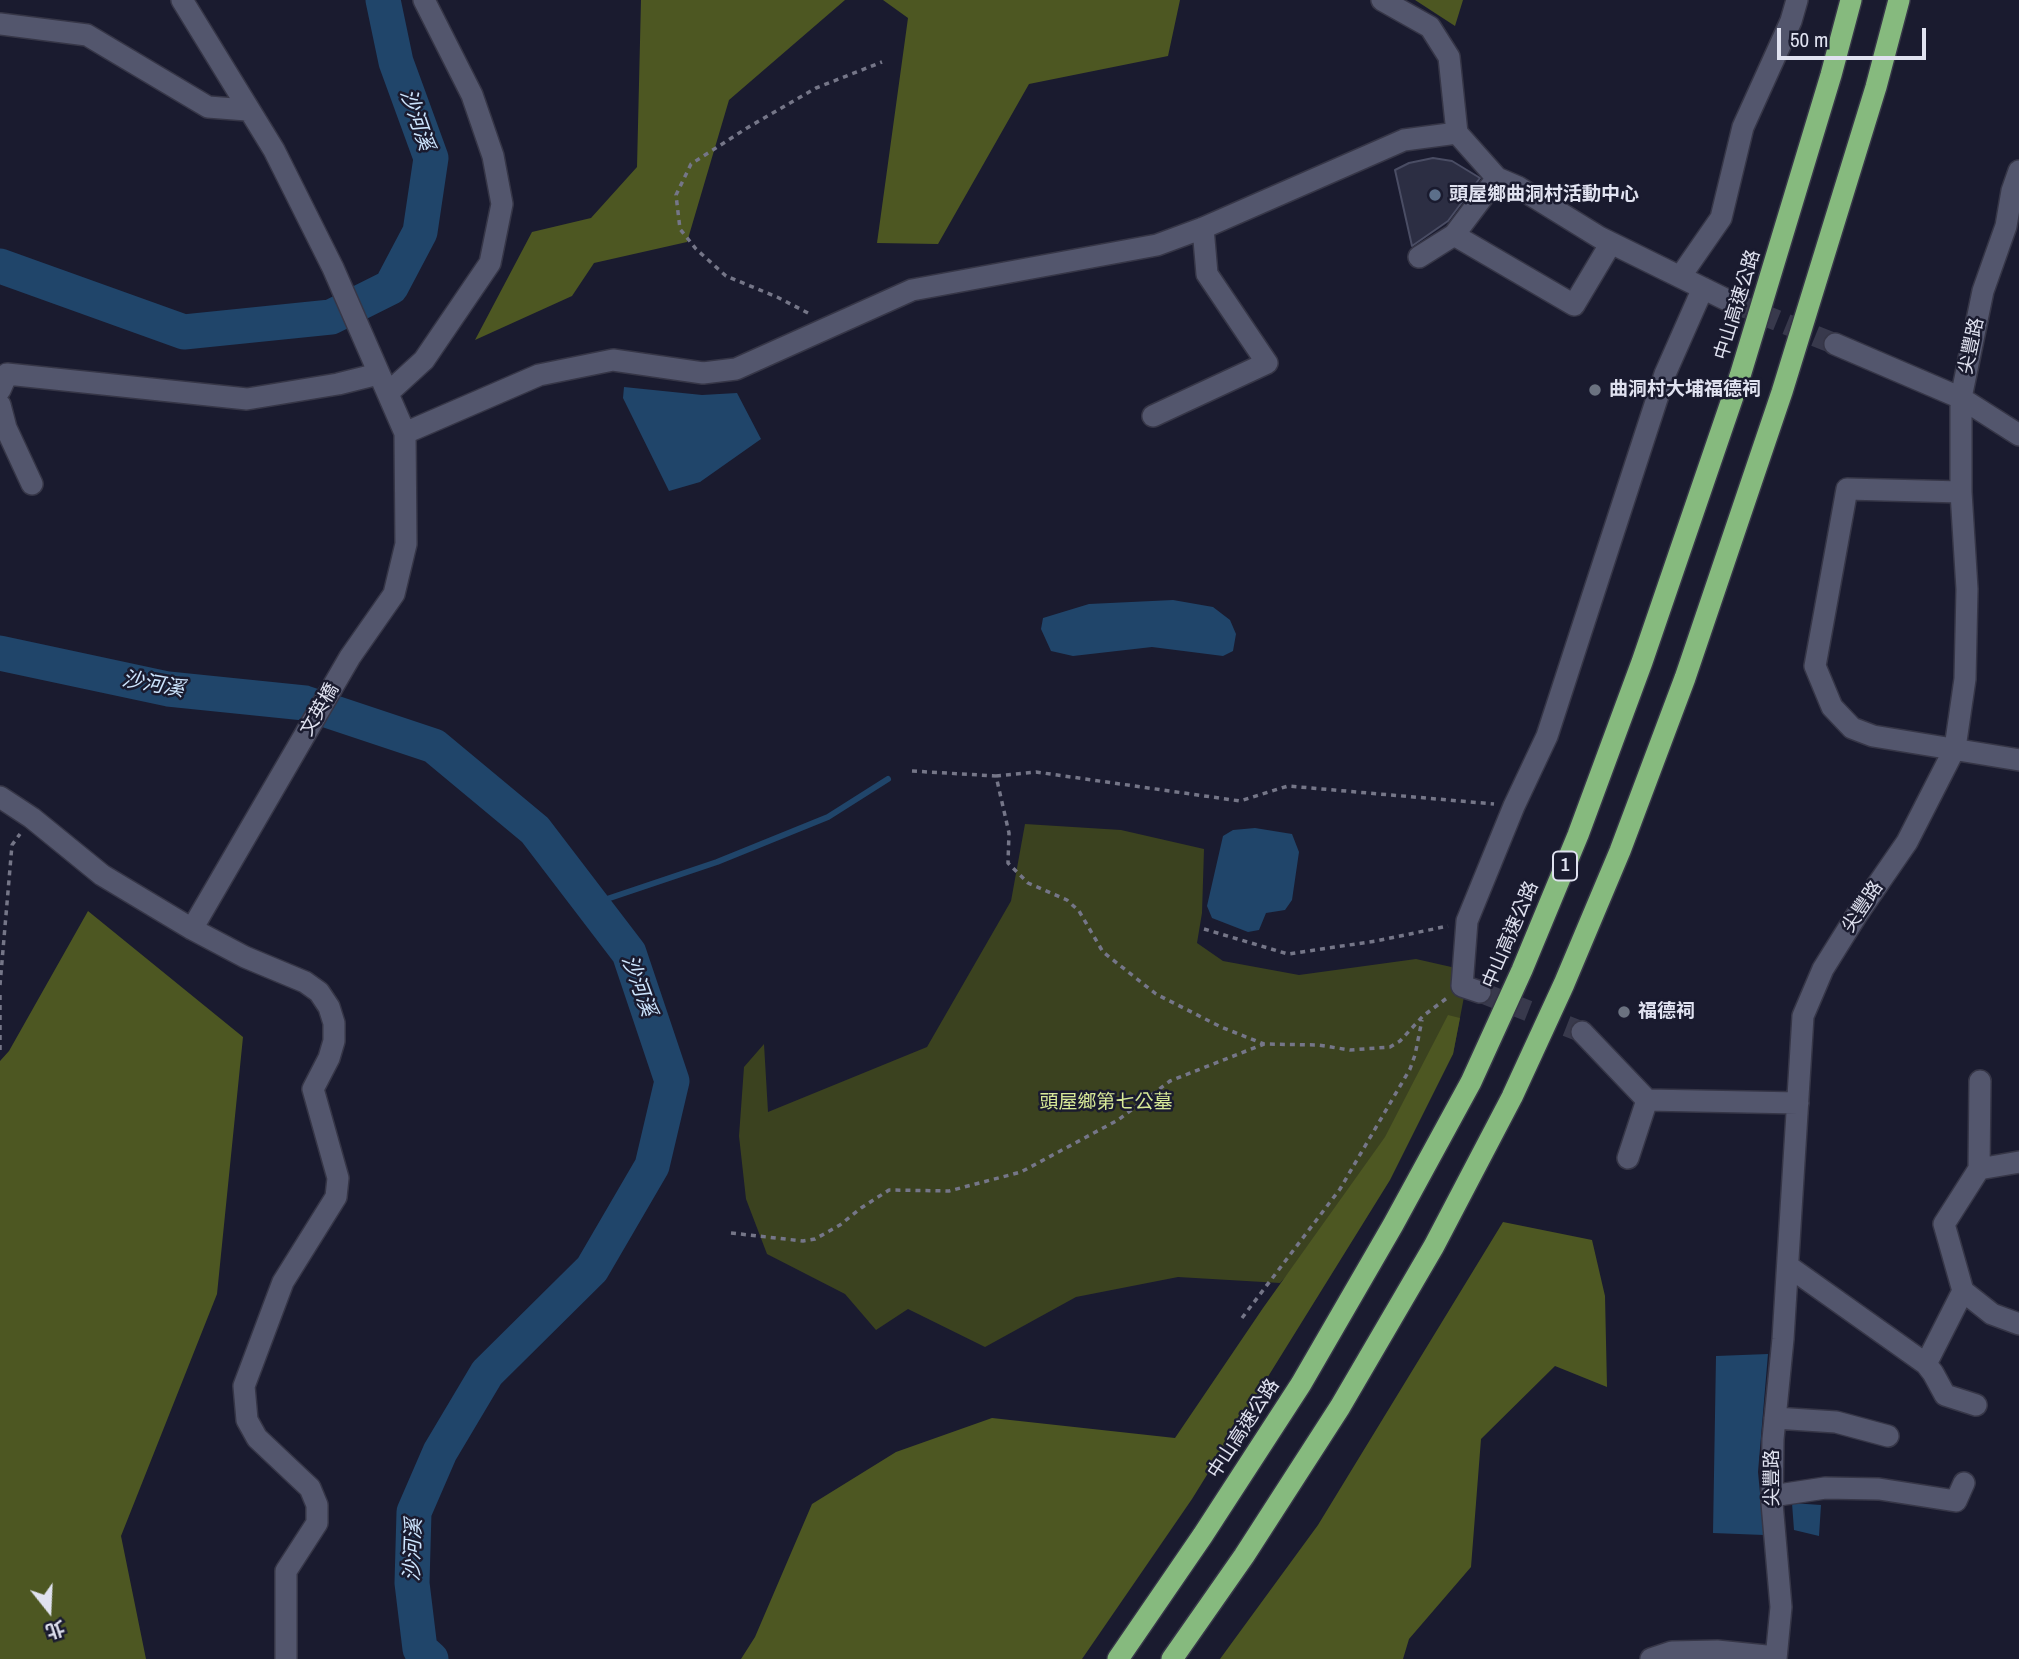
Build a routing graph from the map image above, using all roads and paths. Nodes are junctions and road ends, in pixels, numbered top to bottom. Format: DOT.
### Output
graph roads {
  1 [pos="182,0"];
  2 [pos="424,0"];
  3 [pos="1382,0"];
  4 [pos="1797,0"];
  5 [pos="1851,0"];
  6 [pos="1899,0"];
  7 [pos="0,24"];
  8 [pos="882,62"];
  9 [pos="247,110"];
  10 [pos="1457,133"];
  11 [pos="2019,171"];
  12 [pos="1497,177"];
  13 [pos="1203,228"];
  14 [pos="1454,235"];
  15 [pos="1611,243"];
  16 [pos="1419,257"];
  17 [pos="1681,277"];
  18 [pos="1703,288"];
  19 [pos="1729,300"];
  20 [pos="831,326"];
  21 [pos="1835,344"];
  22 [pos="375,368"];
  23 [pos="0,390"];
  24 [pos="388,393"];
  25 [pos="1961,398"];
  26 [pos="0,405"];
  27 [pos="1153,416"];
  28 [pos="405,433"];
  29 [pos="2019,435"];
  30 [pos="32,484"];
  31 [pos="1961,492"];
  32 [pos="1955,748"];
  33 [pos="2019,760"];
  34 [pos="912,771"];
  35 [pos="996,776"];
  36 [pos="0,797"];
  37 [pos="1514,806"];
  38 [pos="32,818"];
  39 [pos="1467,921"];
  40 [pos="192,929"];
  41 [pos="1204,929"];
  42 [pos="0,985"];
  43 [pos="1471,989"];
  44 [pos="0,995"];
  45 [pos="1423,1016"];
  46 [pos="1583,1032"];
  47 [pos="1265,1044"];
  48 [pos="0,1054"];
  49 [pos="1980,1081"];
  50 [pos="1647,1100"];
  51 [pos="1798,1103"];
  52 [pos="1628,1158"];
  53 [pos="2019,1162"];
  54 [pos="1979,1169"];
  55 [pos="731,1234"];
  56 [pos="1788,1266"];
  57 [pos="1963,1291"];
  58 [pos="1242,1318"];
  59 [pos="2019,1324"];
  60 [pos="1926,1364"];
  61 [pos="1976,1405"];
  62 [pos="1775,1419"];
  63 [pos="1888,1436"];
  64 [pos="1964,1483"];
  65 [pos="1772,1496"];
  66 [pos="1729,1656"];
  67 [pos="1776,1658"];
  68 [pos="286,1659"];
  69 [pos="1118,1659"];
  70 [pos="1172,1659"];
  71 [pos="1651,1659"];
  1 -- 9 [label="street"];
  2 -- 24 [label="street"];
  3 -- 10 [label="street"];
  4 -- 17 [label="street"];
  5 -- 69 [label="highway, 中山高速公路 / 1"];
  6 -- 70 [label="highway, 1"];
  7 -- 9 [label="street"];
  8 -- 20 [label="path"];
  9 -- 22 [label="street"];
  10 -- 12 [label="street"];
  10 -- 13 [label="street"];
  11 -- 25 [label="street, 尖豐路"];
  12 -- 14 [label="street"];
  12 -- 15 [label="street"];
  13 -- 20 [label="street"];
  13 -- 27 [label="street"];
  14 -- 15 [label="street"];
  14 -- 16 [label="street"];
  15 -- 17 [label="street"];
  17 -- 18 [label="street"];
  18 -- 19 [label="street"];
  18 -- 37 [label="street"];
  20 -- 28 [label="street"];
  21 -- 25 [label="street"];
  22 -- 23 [label="street"];
  22 -- 24 [label="street"];
  24 -- 28 [label="street"];
  25 -- 29 [label="street"];
  25 -- 31 [label="street, 尖豐路"];
  26 -- 30 [label="street"];
  28 -- 40 [label="street, 文英橋"];
  31 -- 32 [label="street, 尖豐路"];
  31 -- 32 [label="street"];
  32 -- 33 [label="street"];
  32 -- 51 [label="street, 尖豐路"];
  34 -- 35 [label="path"];
  35 -- 37 [label="path"];
  35 -- 47 [label="path"];
  36 -- 38 [label="street"];
  37 -- 39 [label="street"];
  38 -- 40 [label="street"];
  38 -- 42 [label="path"];
  39 -- 41 [label="path"];
  39 -- 43 [label="street"];
  40 -- 68 [label="street"];
  43 -- 45 [label="path"];
  44 -- 48 [label="path"];
  45 -- 47 [label="path"];
  45 -- 58 [label="path"];
  46 -- 50 [label="street"];
  47 -- 55 [label="path"];
  49 -- 54 [label="street"];
  50 -- 51 [label="street"];
  50 -- 52 [label="street"];
  51 -- 56 [label="street, 尖豐路"];
  53 -- 54 [label="street"];
  54 -- 57 [label="street"];
  56 -- 60 [label="street"];
  56 -- 62 [label="street, 尖豐路"];
  57 -- 59 [label="street"];
  57 -- 60 [label="street"];
  60 -- 61 [label="street"];
  62 -- 63 [label="street"];
  62 -- 65 [label="street, 尖豐路"];
  64 -- 65 [label="street"];
  65 -- 67 [label="street, 尖豐路"];
  66 -- 67 [label="street"];
  66 -- 71 [label="street"];
}
